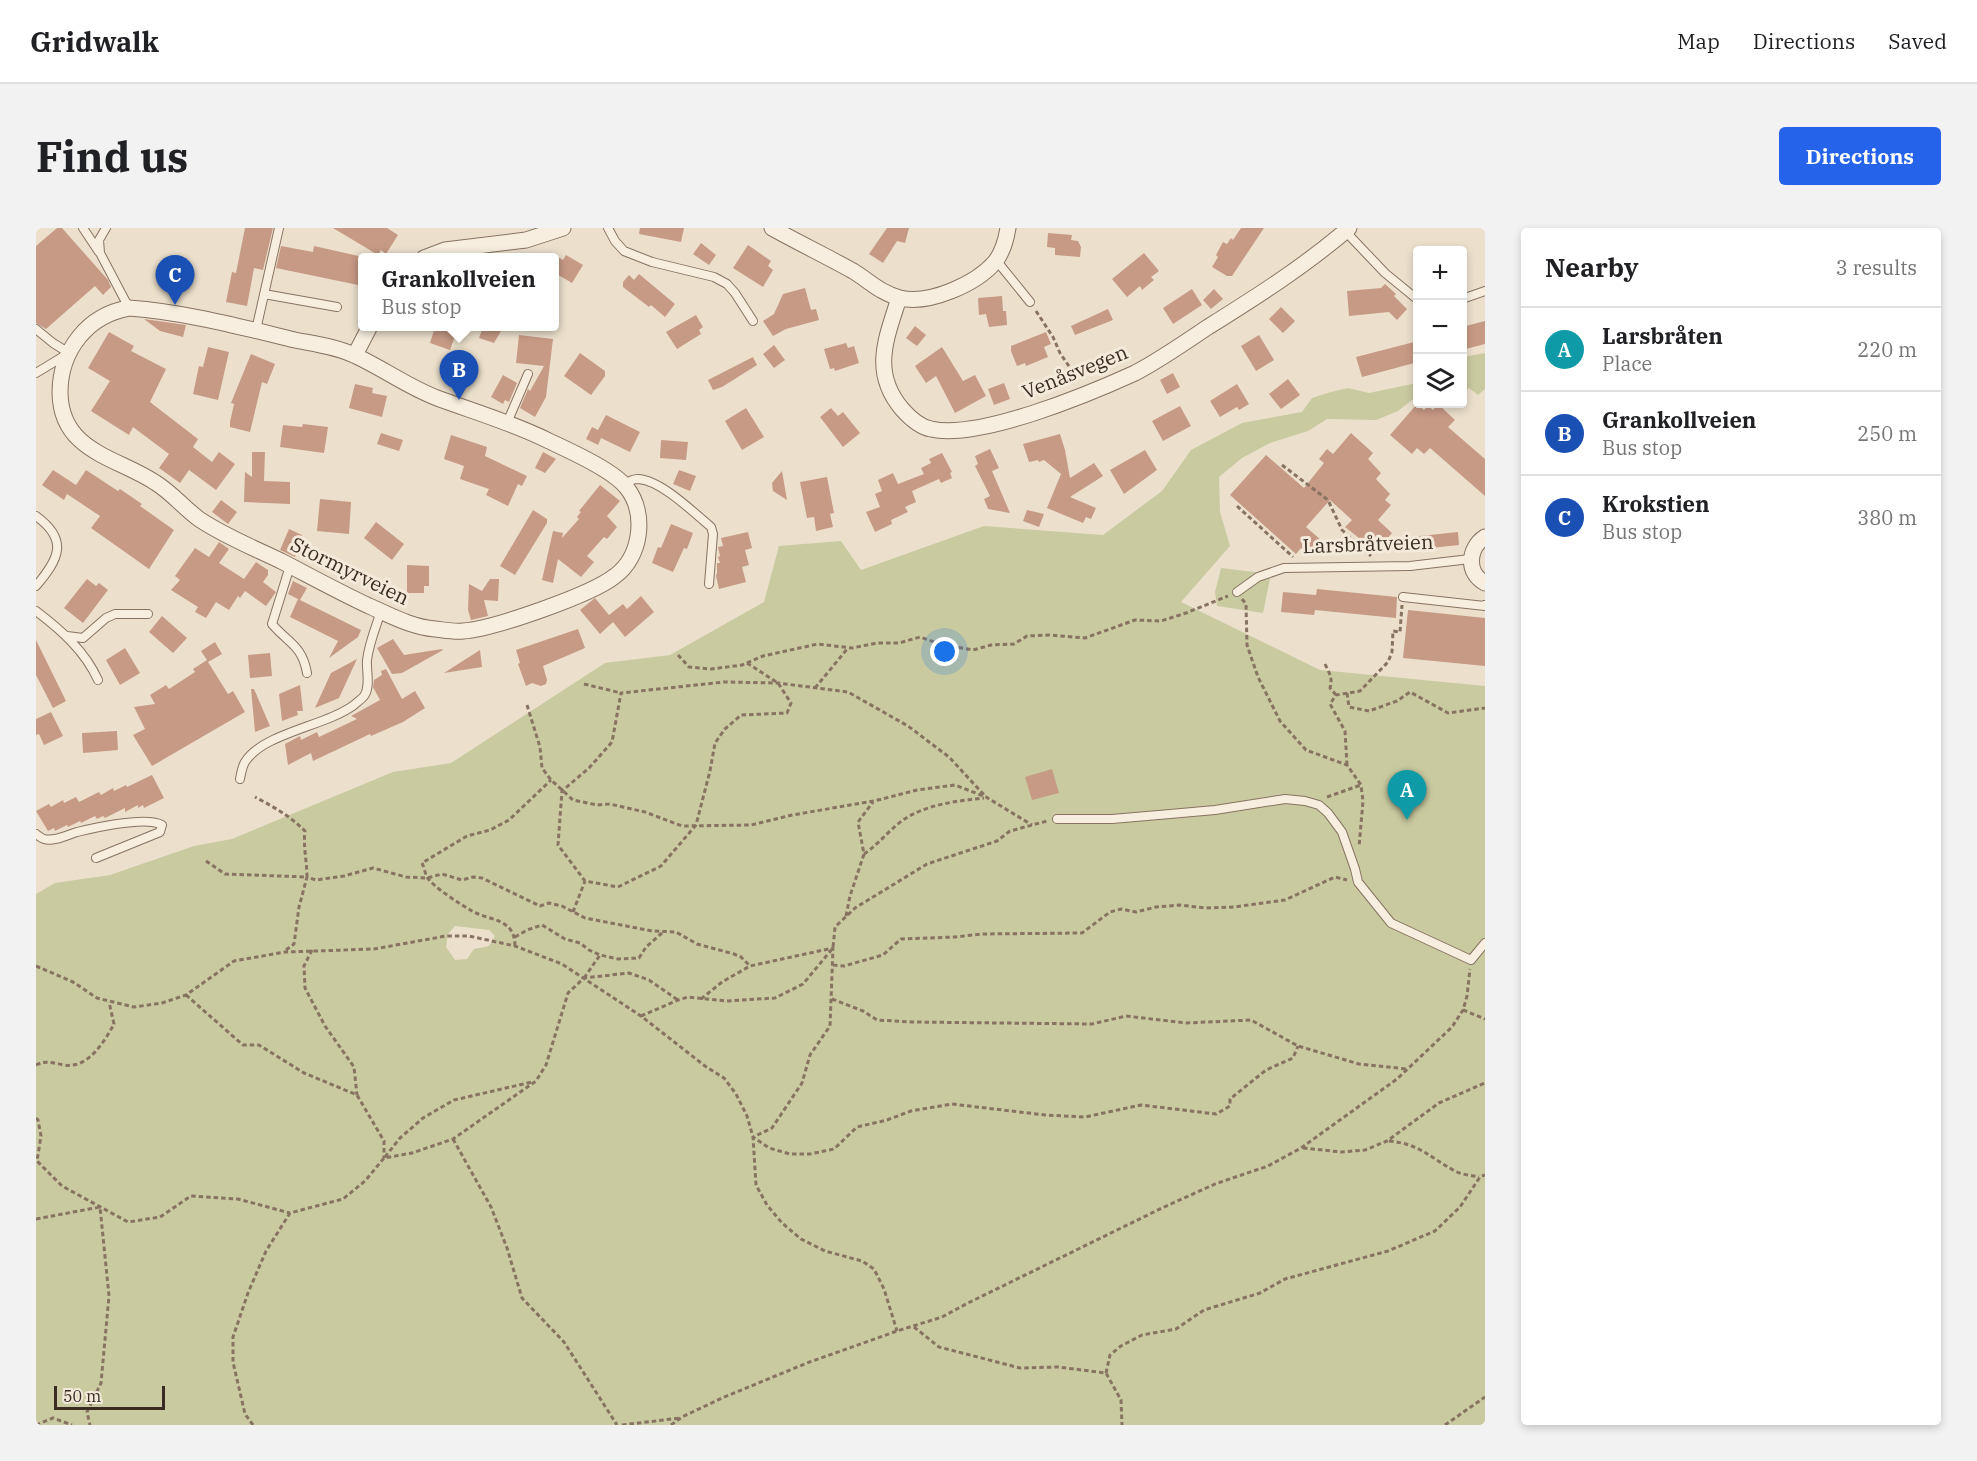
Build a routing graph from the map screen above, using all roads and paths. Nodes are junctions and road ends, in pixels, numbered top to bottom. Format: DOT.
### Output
graph roads {
  1 [pos="83,228"];
  2 [pos="106,228"];
  3 [pos="279,228"];
  4 [pos="563,228"];
  5 [pos="608,228"];
  6 [pos="772,228"];
  7 [pos="1008,228"];
  8 [pos="1347,230"];
  9 [pos="100,253"];
  10 [pos="437,253"];
  11 [pos="996,260"];
  12 [pos="1485,291"];
  13 [pos="264,294"];
  14 [pos="1413,296"];
  15 [pos="1467,297"];
  16 [pos="899,298"];
  17 [pos="1030,302"];
  18 [pos="337,307"];
  19 [pos="129,308"];
  20 [pos="753,321"];
  21 [pos="36,329"];
  22 [pos="256,330"];
  23 [pos="368,331"];
  24 [pos="69,353"];
  25 [pos="355,355"];
  26 [pos="36,373"];
  27 [pos="528,374"];
  28 [pos="1086,393"];
  29 [pos="507,423"];
  30 [pos="1282,465"];
  31 [pos="625,484"];
  32 [pos="1237,506"];
  33 [pos="36,516"];
  34 [pos="1485,537"];
  35 [pos="1470,559"];
  36 [pos="290,566"];
  37 [pos="1380,567"];
  38 [pos="1306,568"];
  39 [pos="1485,583"];
  40 [pos="709,584"];
  41 [pos="36,586"];
  42 [pos="1237,592"];
  43 [pos="1402,600"];
  44 [pos="1485,606"];
  45 [pos="36,611"];
  46 [pos="381,611"];
  47 [pos="148,614"];
  48 [pos="67,636"];
  49 [pos="848,648"];
  50 [pos="678,655"];
  51 [pos="747,663"];
  52 [pos="1325,664"];
  53 [pos="307,673"];
  54 [pos="98,680"];
  55 [pos="778,683"];
  56 [pos="584,684"];
  57 [pos="815,688"];
  58 [pos="621,693"];
  59 [pos="1347,693"];
  60 [pos="1336,695"];
  61 [pos="527,705"];
  62 [pos="1485,708"];
  63 [pos="1347,765"];
  64 [pos="240,779"];
  65 [pos="551,780"];
  66 [pos="1361,785"];
  67 [pos="562,791"];
  68 [pos="255,797"];
  69 [pos="986,797"];
  70 [pos="874,801"];
  71 [pos="1305,801"];
  72 [pos="1057,819"];
  73 [pos="696,825"];
  74 [pos="1032,825"];
  75 [pos="36,834"];
  76 [pos="864,854"];
  77 [pos="96,858"];
  78 [pos="206,861"];
  79 [pos="1355,869"];
  80 [pos="307,877"];
  81 [pos="427,878"];
  82 [pos="585,881"];
  83 [pos="1358,882"];
  84 [pos="573,912"];
  85 [pos="845,916"];
  86 [pos="663,932"];
  87 [pos="515,937"];
  88 [pos="1485,943"];
  89 [pos="515,946"];
  90 [pos="833,948"];
  91 [pos="312,950"];
  92 [pos="285,952"];
  93 [pos="600,955"];
  94 [pos="1471,960"];
  95 [pos="832,965"];
  96 [pos="36,966"];
  97 [pos="750,966"];
  98 [pos="584,978"];
  99 [pos="186,995"];
  100 [pos="700,999"];
  101 [pos="832,999"];
  102 [pos="678,1000"];
  103 [pos="110,1002"];
  104 [pos="1463,1010"];
  105 [pos="641,1016"];
  106 [pos="1485,1019"];
  107 [pos="1298,1046"];
  108 [pos="36,1065"];
  109 [pos="1407,1069"];
  110 [pos="536,1081"];
  111 [pos="1485,1083"];
  112 [pos="357,1095"];
  113 [pos="36,1118"];
  114 [pos="753,1137"];
  115 [pos="453,1139"];
  116 [pos="1387,1141"];
  117 [pos="1301,1148"];
  118 [pos="384,1158"];
  119 [pos="36,1161"];
  120 [pos="1485,1175"];
  121 [pos="1480,1177"];
  122 [pos="100,1207"];
  123 [pos="291,1212"];
  124 [pos="36,1219"];
  125 [pos="914,1327"];
  126 [pos="897,1331"];
  127 [pos="1106,1373"];
  128 [pos="1485,1397"];
  129 [pos="682,1417"];
  130 [pos="36,1425"];
  131 [pos="72,1425"];
  132 [pos="90,1425"];
  133 [pos="253,1425"];
  134 [pos="617,1425"];
  135 [pos="622,1425"];
  136 [pos="670,1425"];
  137 [pos="1122,1425"];
  138 [pos="1444,1425"];
  1 -- 9 [label="lane"];
  2 -- 9 [label="lane"];
  3 -- 13 [label="lane"];
  4 -- 10 [label="street"];
  5 -- 20 [label="lane"];
  6 -- 16 [label="street"];
  7 -- 11 [label="street"];
  8 -- 14 [label="lane"];
  8 -- 28 [label="street, Venåsvegen"];
  9 -- 19 [label="lane"];
  11 -- 16 [label="street"];
  11 -- 17 [label="lane"];
  12 -- 15 [label="lane"];
  13 -- 18 [label="lane"];
  13 -- 22 [label="lane"];
  16 -- 28 [label="street, Venåsvegen"];
  17 -- 28 [label="path"];
  19 -- 22 [label="street"];
  19 -- 24 [label="street, Stormyrveien"];
  21 -- 24 [label="lane"];
  22 -- 25 [label="street"];
  23 -- 25 [label="street"];
  24 -- 26 [label="lane"];
  24 -- 36 [label="street, Stormyrveien"];
  25 -- 29 [label="street"];
  27 -- 29 [label="lane"];
  29 -- 31 [label="street"];
  30 -- 37 [label="path"];
  31 -- 40 [label="lane"];
  31 -- 46 [label="street, Stormyrveien"];
  32 -- 38 [label="path"];
  33 -- 41 [label="lane"];
  34 -- 35 [label="street"];
  35 -- 37 [label="lane, Larsbråtveien"];
  35 -- 39 [label="street"];
  36 -- 46 [label="street, Stormyrveien"];
  36 -- 53 [label="lane"];
  37 -- 38 [label="lane, Larsbråtveien"];
  38 -- 42 [label="lane, Larsbråtveien"];
  42 -- 49 [label="path"];
  42 -- 63 [label="path"];
  43 -- 44 [label="lane"];
  43 -- 59 [label="path"];
  45 -- 48 [label="lane"];
  46 -- 64 [label="lane"];
  47 -- 48 [label="lane"];
  48 -- 54 [label="lane"];
  49 -- 51 [label="path"];
  49 -- 57 [label="path"];
  50 -- 51 [label="path"];
  51 -- 55 [label="path"];
  52 -- 60 [label="path"];
  55 -- 57 [label="path"];
  55 -- 58 [label="path"];
  55 -- 73 [label="path"];
  56 -- 58 [label="path"];
  57 -- 69 [label="path"];
  58 -- 67 [label="path"];
  59 -- 60 [label="path"];
  59 -- 62 [label="path"];
  60 -- 63 [label="path"];
  61 -- 65 [label="path"];
  63 -- 66 [label="path"];
  65 -- 67 [label="path"];
  65 -- 81 [label="path"];
  66 -- 71 [label="path"];
  66 -- 79 [label="path"];
  67 -- 73 [label="path"];
  67 -- 82 [label="path"];
  68 -- 80 [label="path"];
  69 -- 70 [label="path"];
  69 -- 74 [label="path"];
  69 -- 76 [label="path"];
  70 -- 73 [label="path"];
  70 -- 76 [label="path"];
  71 -- 72 [label="lane"];
  71 -- 79 [label="lane"];
  72 -- 74 [label="path"];
  73 -- 82 [label="path"];
  74 -- 85 [label="path"];
  75 -- 77 [label="lane"];
  76 -- 85 [label="path"];
  78 -- 80 [label="path"];
  79 -- 83 [label="lane"];
  80 -- 81 [label="path"];
  80 -- 92 [label="path"];
  81 -- 84 [label="path"];
  81 -- 87 [label="path"];
  82 -- 84 [label="path"];
  83 -- 94 [label="lane"];
  83 -- 95 [label="path"];
  84 -- 86 [label="path"];
  85 -- 90 [label="path"];
  86 -- 93 [label="path"];
  86 -- 97 [label="path"];
  87 -- 89 [label="path"];
  87 -- 93 [label="path"];
  88 -- 94 [label="lane"];
  89 -- 91 [label="path"];
  89 -- 98 [label="path"];
  90 -- 95 [label="path"];
  90 -- 97 [label="path"];
  90 -- 100 [label="path"];
  91 -- 92 [label="path"];
  91 -- 112 [label="path"];
  92 -- 99 [label="path"];
  93 -- 98 [label="path"];
  94 -- 104 [label="path"];
  95 -- 101 [label="path"];
  96 -- 103 [label="path"];
  97 -- 100 [label="path"];
  98 -- 102 [label="path"];
  98 -- 105 [label="path"];
  98 -- 110 [label="path"];
  99 -- 103 [label="path"];
  99 -- 112 [label="path"];
  100 -- 102 [label="path"];
  101 -- 107 [label="path"];
  101 -- 114 [label="path"];
  102 -- 105 [label="path"];
  103 -- 108 [label="path"];
  104 -- 106 [label="path"];
  104 -- 109 [label="path"];
  105 -- 114 [label="path"];
  107 -- 109 [label="path"];
  107 -- 114 [label="path"];
  109 -- 117 [label="path"];
  110 -- 115 [label="path"];
  110 -- 118 [label="path"];
  111 -- 116 [label="path"];
  112 -- 118 [label="path"];
  113 -- 119 [label="path"];
  114 -- 126 [label="path"];
  115 -- 118 [label="path"];
  115 -- 134 [label="path"];
  116 -- 117 [label="path"];
  116 -- 121 [label="path"];
  117 -- 125 [label="path"];
  118 -- 123 [label="path"];
  119 -- 122 [label="path"];
  120 -- 121 [label="path"];
  121 -- 127 [label="path"];
  122 -- 123 [label="path"];
  122 -- 124 [label="path"];
  122 -- 132 [label="path"];
  123 -- 133 [label="path"];
  125 -- 126 [label="path"];
  125 -- 127 [label="path"];
  126 -- 129 [label="path"];
  127 -- 137 [label="path"];
  128 -- 138 [label="path"];
  129 -- 135 [label="path"];
  129 -- 136 [label="path"];
  130 -- 131 [label="path"];
}
